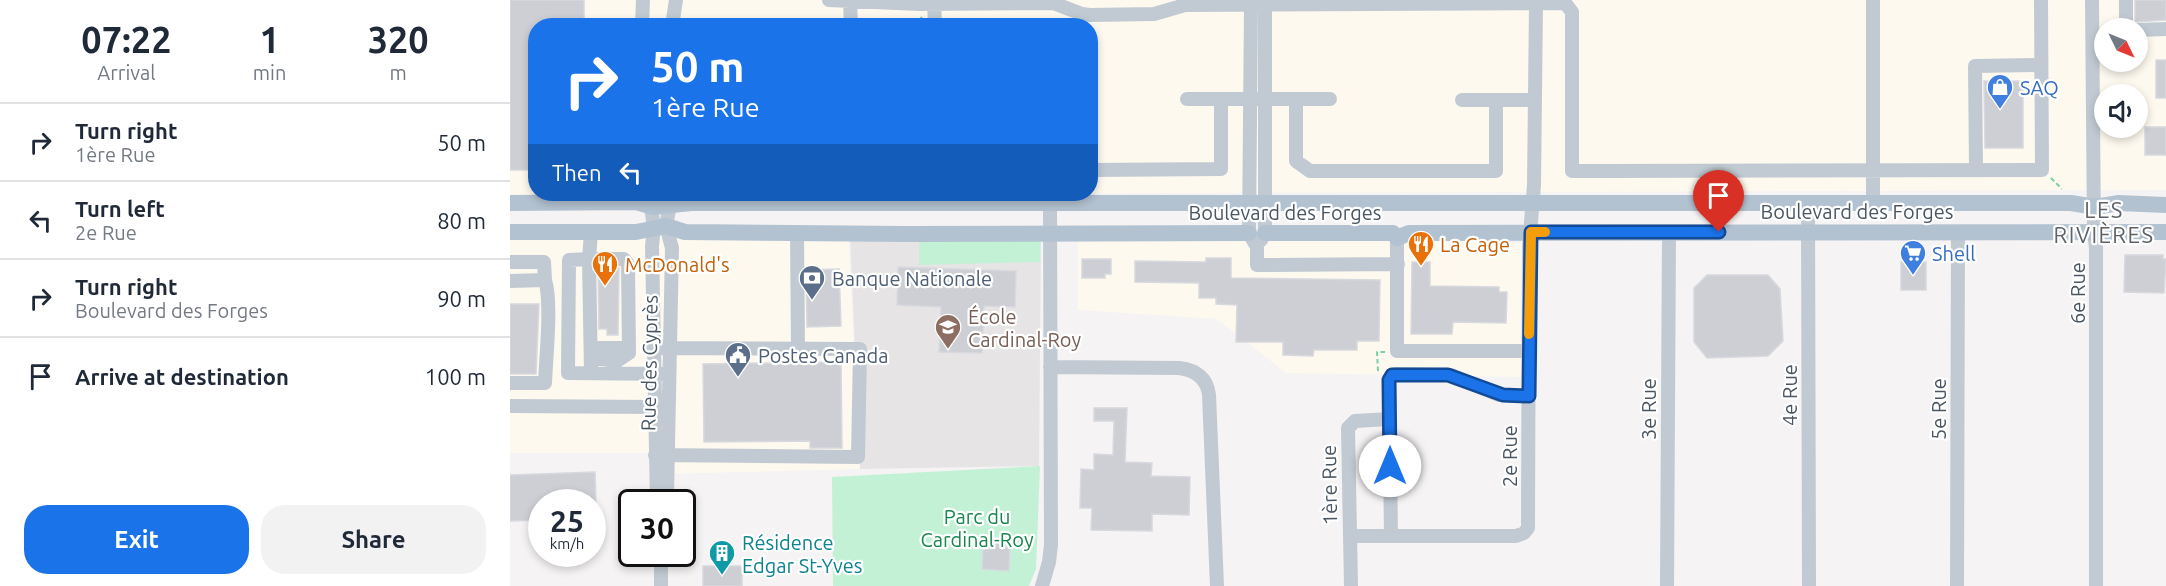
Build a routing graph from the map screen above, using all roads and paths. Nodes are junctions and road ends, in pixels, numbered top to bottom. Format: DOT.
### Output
graph roads {
  1 [pos="676,0"];
  2 [pos="829,0"];
  3 [pos="1873,0"];
  4 [pos="2041,0"];
  5 [pos="2092,0"];
  6 [pos="2126,0"];
  7 [pos="639,1"];
  8 [pos="850,2"];
  9 [pos="934,2"];
  10 [pos="1564,2"];
  11 [pos="1061,3"];
  12 [pos="1251,4"];
  13 [pos="1265,4"];
  14 [pos="1536,4"];
  15 [pos="641,18"];
  16 [pos="673,18"];
  17 [pos="851,18"];
  18 [pos="935,18"];
  19 [pos="2096,18"];
  20 [pos="2126,18"];
  21 [pos="2166,29"];
  22 [pos="2148,30"];
  23 [pos="2041,65"];
  24 [pos="2098,72"];
  25 [pos="1187,99"];
  26 [pos="1221,99"];
  27 [pos="1250,99"];
  28 [pos="1265,99"];
  29 [pos="1296,99"];
  30 [pos="1330,99"];
  31 [pos="1462,100"];
  32 [pos="1496,100"];
  33 [pos="1535,100"];
  34 [pos="1098,170"];
  35 [pos="1976,170"];
  36 [pos="2043,170"];
  37 [pos="1873,171"];
  38 [pos="644,201"];
  39 [pos="651,201"];
  40 [pos="671,201"];
  41 [pos="681,201"];
  42 [pos="752,201"];
  43 [pos="1005,201"];
  44 [pos="510,203"];
  45 [pos="1050,203"];
  46 [pos="1257,203"];
  47 [pos="2071,203"];
  48 [pos="1533,204"];
  49 [pos="1808,204"];
  50 [pos="1873,204"];
  51 [pos="2166,205"];
  52 [pos="2095,207"];
  53 [pos="660,227"];
  54 [pos="510,232"];
  55 [pos="591,232"];
  56 [pos="797,232"];
  57 [pos="1050,232"];
  58 [pos="1531,232"];
  59 [pos="1668,232"];
  60 [pos="1808,232"];
  61 [pos="1958,232"];
  62 [pos="2094,232"];
  63 [pos="2166,232"];
  64 [pos="1257,238"];
  65 [pos="1397,238"];
  66 [pos="589,259"];
  67 [pos="510,261"];
  68 [pos="1398,264"];
  69 [pos="510,280"];
  70 [pos="545,280"];
  71 [pos="653,348"];
  72 [pos="669,348"];
  73 [pos="798,349"];
  74 [pos="1397,351"];
  75 [pos="1529,351"];
  76 [pos="591,353"];
  77 [pos="1050,367"];
  78 [pos="591,372"];
  79 [pos="654,373"];
  80 [pos="669,374"];
  81 [pos="1391,376"];
  82 [pos="510,383"];
  83 [pos="545,383"];
  84 [pos="1529,396"];
  85 [pos="510,406"];
  86 [pos="544,406"];
  87 [pos="654,407"];
  88 [pos="1390,419"];
  89 [pos="661,454"];
  90 [pos="658,489"];
  91 [pos="664,489"];
  92 [pos="1350,536"];
  93 [pos="1391,536"];
  94 [pos="661,567"];
  95 [pos="661,586"];
  96 [pos="1042,586"];
  97 [pos="1217,586"];
  98 [pos="1351,586"];
  99 [pos="1667,586"];
  100 [pos="1809,586"];
  101 [pos="1957,586"];
  102 [pos="2096,586"];
  1 -- 16 [label="street"];
  2 -- 8 [label="street"];
  3 -- 37 [label="street"];
  4 -- 23 [label="street"];
  5 -- 19 [label="street, 6e Rue"];
  6 -- 20 [label="street"];
  7 -- 15 [label="street"];
  8 -- 9 [label="street"];
  8 -- 17 [label="street"];
  9 -- 11 [label="street"];
  9 -- 18 [label="street"];
  10 -- 14 [label="street"];
  10 -- 37 [label="street"];
  11 -- 12 [label="street"];
  12 -- 13 [label="street"];
  12 -- 27 [label="street"];
  13 -- 14 [label="street"];
  13 -- 28 [label="street"];
  14 -- 33 [label="street, 2e Rue"];
  21 -- 22 [label="street"];
  23 -- 35 [label="street"];
  23 -- 36 [label="street"];
  24 -- 52 [label="street, 6e Rue"];
  25 -- 26 [label="street"];
  26 -- 27 [label="street"];
  26 -- 34 [label="street"];
  27 -- 28 [label="street"];
  27 -- 46 [label="street"];
  28 -- 29 [label="street"];
  28 -- 46 [label="street"];
  29 -- 30 [label="street"];
  29 -- 32 [label="street"];
  31 -- 32 [label="street"];
  32 -- 33 [label="street"];
  33 -- 48 [label="street, 2e Rue"];
  35 -- 36 [label="street"];
  35 -- 37 [label="street"];
  36 -- 47 [label="path"];
  37 -- 50 [label="street"];
  38 -- 44 [label="main road, Boulevard des Forges"];
  39 -- 53 [label="street"];
  40 -- 53 [label="street"];
  41 -- 42 [label="main road, Boulevard des Forges"];
  43 -- 45 [label="main road, Boulevard des Forges"];
  45 -- 46 [label="main road, Boulevard des Forges"];
  45 -- 57 [label="street"];
  46 -- 48 [label="main road, Boulevard des Forges"];
  46 -- 64 [label="street"];
  47 -- 50 [label="main road, Boulevard des Forges"];
  47 -- 52 [label="main road, Boulevard des Forges"];
  48 -- 49 [label="main road, Boulevard des Forges"];
  48 -- 58 [label="street, 2e Rue"];
  49 -- 50 [label="main road, Boulevard des Forges"];
  49 -- 60 [label="street, 4e Rue"];
  51 -- 52 [label="main road, Boulevard des Forges"];
  52 -- 62 [label="street, 6e Rue"];
  53 -- 55 [label="main road, Boulevard des Forges"];
  53 -- 56 [label="main road, Boulevard des Forges"];
  53 -- 71 [label="street, Rue des Cyprès"];
  53 -- 72 [label="street, Rue des Cyprès"];
  54 -- 55 [label="main road, Boulevard des Forges"];
  55 -- 66 [label="street"];
  56 -- 57 [label="main road, Boulevard des Forges"];
  56 -- 73 [label="street"];
  57 -- 64 [label="main road, Boulevard des Forges"];
  57 -- 77 [label="street"];
  58 -- 59 [label="main road, Boulevard des Forges"];
  58 -- 65 [label="main road, Boulevard des Forges"];
  58 -- 75 [label="street, 2e Rue"];
  59 -- 60 [label="main road, Boulevard des Forges"];
  59 -- 99 [label="street, 3e Rue"];
  60 -- 61 [label="main road, Boulevard des Forges"];
  60 -- 100 [label="street, 4e Rue"];
  61 -- 62 [label="main road, Boulevard des Forges"];
  61 -- 101 [label="street, 5e Rue"];
  62 -- 63 [label="main road, Boulevard des Forges"];
  62 -- 102 [label="street, 6e Rue"];
  64 -- 65 [label="main road, Boulevard des Forges"];
  64 -- 68 [label="street"];
  65 -- 68 [label="street"];
  66 -- 76 [label="street"];
  66 -- 76 [label="street"];
  66 -- 78 [label="street"];
  67 -- 70 [label="street"];
  68 -- 74 [label="street"];
  69 -- 70 [label="street"];
  70 -- 83 [label="street"];
  71 -- 72 [label="street"];
  71 -- 79 [label="street, Rue des Cyprès"];
  72 -- 73 [label="street"];
  72 -- 80 [label="street, Rue des Cyprès"];
  73 -- 89 [label="street"];
  74 -- 75 [label="street"];
  74 -- 81 [label="path"];
  75 -- 84 [label="street, 2e Rue"];
  76 -- 78 [label="street"];
  77 -- 96 [label="street"];
  77 -- 97 [label="street"];
  78 -- 79 [label="street"];
  79 -- 80 [label="street"];
  79 -- 87 [label="street, Rue des Cyprès"];
  80 -- 89 [label="street, Rue des Cyprès"];
  81 -- 84 [label="street"];
  81 -- 88 [label="street"];
  82 -- 83 [label="street"];
  83 -- 86 [label="street"];
  84 -- 93 [label="street, 2e Rue"];
  85 -- 86 [label="street"];
  86 -- 87 [label="street"];
  87 -- 89 [label="street, Rue des Cyprès"];
  88 -- 92 [label="street, 1ère Rue"];
  88 -- 93 [label="street"];
  89 -- 90 [label="street, Rue des Cyprès"];
  89 -- 91 [label="street, Rue des Cyprès"];
  92 -- 93 [label="street, 2e Rue"];
  92 -- 98 [label="street, 1ère Rue"];
  94 -- 95 [label="street"];
}
